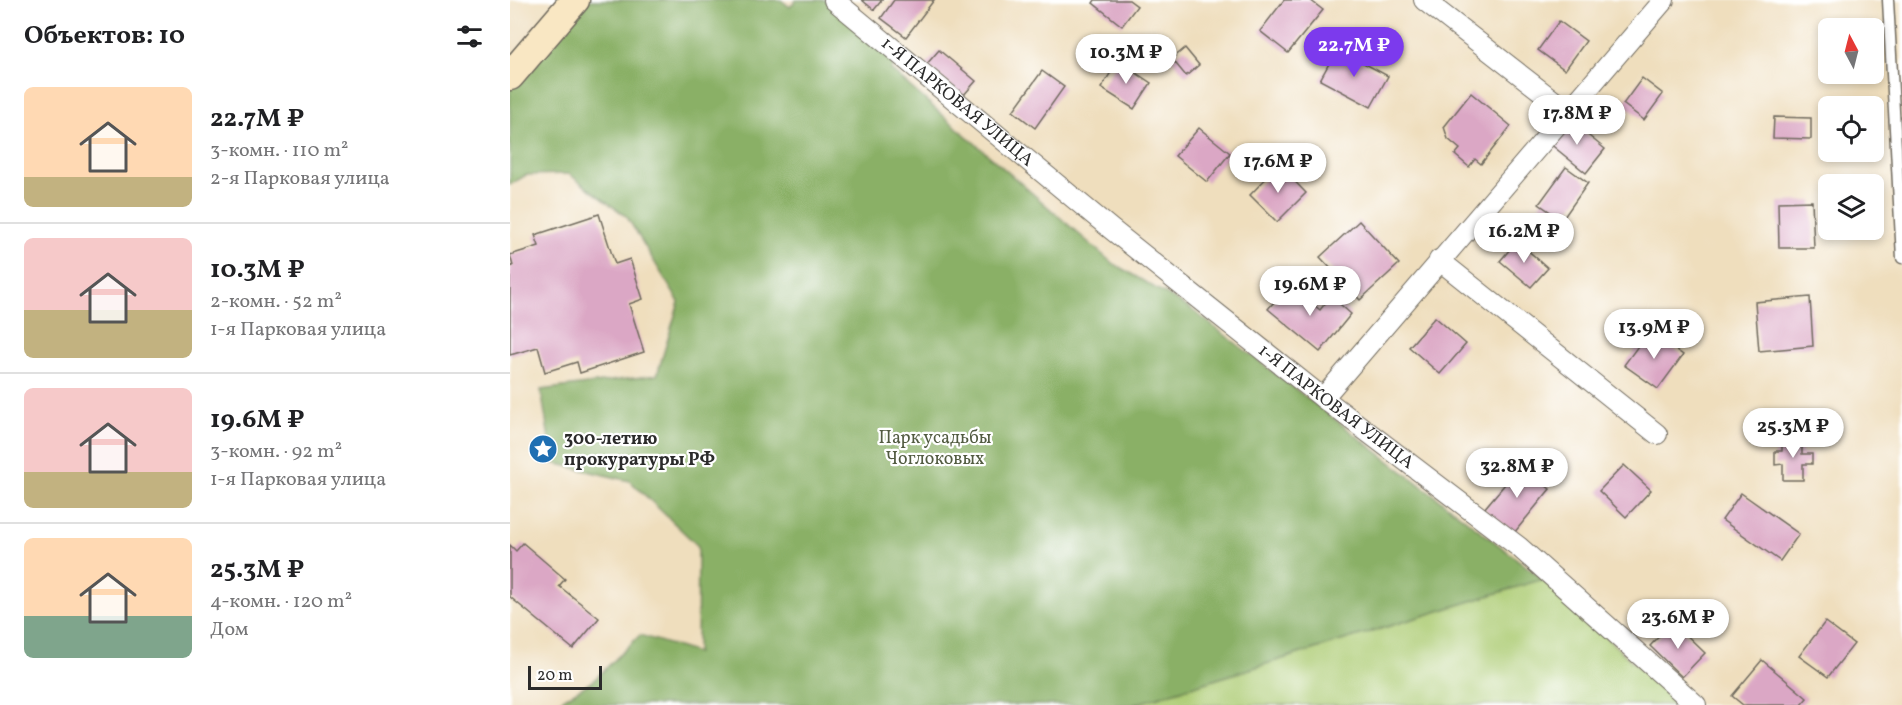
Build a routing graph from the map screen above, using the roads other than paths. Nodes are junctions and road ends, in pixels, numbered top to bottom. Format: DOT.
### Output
graph roads {
  1 [pos="575,0"];
  2 [pos="834,0"];
  3 [pos="1424,0"];
  4 [pos="1664,0"];
  5 [pos="1888,0"];
  6 [pos="510,76"];
  7 [pos="1568,112"];
  8 [pos="1902,258"];
  9 [pos="1439,260"];
  10 [pos="1323,398"];
  11 [pos="1657,434"];
  12 [pos="1696,705"];
  1 -- 6 [label="main road"];
  2 -- 10 [label="street, 1-Я ПАРКОВАЯ УЛИЦА"];
  3 -- 7 [label="street"];
  4 -- 7 [label="street"];
  5 -- 8 [label="lane"];
  7 -- 9 [label="street"];
  9 -- 10 [label="street"];
  9 -- 11 [label="street"];
  10 -- 12 [label="street, 1-Я ПАРКОВАЯ УЛИЦА"];
}
